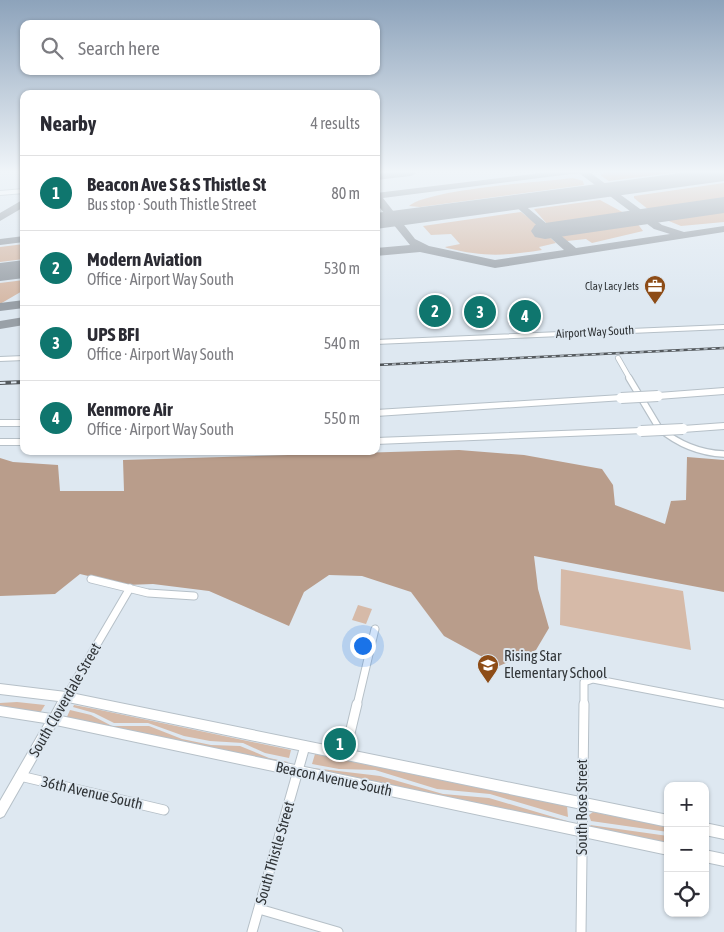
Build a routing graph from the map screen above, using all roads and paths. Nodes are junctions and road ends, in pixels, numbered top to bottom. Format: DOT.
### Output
graph roads {
  1 [pos="724,327"];
  2 [pos="380,342"];
  3 [pos="20,357"];
  4 [pos="0,358"];
  5 [pos="618,358"];
  6 [pos="724,392"];
  7 [pos="380,413"];
  8 [pos="0,423"];
  9 [pos="20,423"];
  10 [pos="724,426"];
  11 [pos="380,441"];
  12 [pos="0,442"];
  13 [pos="20,442"];
  14 [pos="724,454"];
  15 [pos="91,579"];
  16 [pos="130,588"];
  17 [pos="194,596"];
  18 [pos="375,629"];
  19 [pos="0,689"];
  20 [pos="66,697"];
  21 [pos="724,704"];
  22 [pos="0,711"];
  23 [pos="53,720"];
  24 [pos="305,746"];
  25 [pos="345,754"];
  26 [pos="298,772"];
  27 [pos="20,776"];
  28 [pos="583,804"];
  29 [pos="164,810"];
  30 [pos="0,812"];
  31 [pos="664,820"];
  32 [pos="709,830"];
  33 [pos="582,832"];
  34 [pos="724,833"];
  35 [pos="664,848"];
  36 [pos="709,857"];
  37 [pos="724,860"];
  38 [pos="259,909"];
  39 [pos="252,932"];
  40 [pos="338,932"];
  41 [pos="581,932"];
  1 -- 2 [label="main road, Airport Way South"];
  3 -- 4 [label="main road"];
  5 -- 14 [label="street"];
  6 -- 7 [label="highway, bridge"];
  8 -- 9 [label="highway"];
  10 -- 11 [label="highway, bridge"];
  12 -- 13 [label="highway"];
  15 -- 16 [label="street"];
  16 -- 17 [label="street"];
  16 -- 20 [label="street, South Cloverdale Street"];
  18 -- 25 [label="street"];
  19 -- 20 [label="main road, Beacon Avenue South"];
  20 -- 23 [label="main road, South Cloverdale Street"];
  20 -- 24 [label="main road, Beacon Avenue South"];
  21 -- 28 [label="street, South Rose Street"];
  22 -- 23 [label="main road, Beacon Avenue South"];
  23 -- 26 [label="main road, Beacon Avenue South"];
  23 -- 27 [label="main road, South Cloverdale Street"];
  24 -- 25 [label="main road, Beacon Avenue South"];
  24 -- 26 [label="street, South Thistle Street"];
  25 -- 28 [label="main road, Beacon Avenue South"];
  26 -- 33 [label="main road, Beacon Avenue South"];
  26 -- 38 [label="street, South Thistle Street"];
  27 -- 29 [label="street, 36th Avenue South"];
  27 -- 30 [label="main road, South Cloverdale Street"];
  28 -- 31 [label="main road, Beacon Avenue South"];
  28 -- 33 [label="street, South Rose Street"];
  32 -- 34 [label="main road"];
  33 -- 35 [label="main road, Beacon Avenue South"];
  33 -- 41 [label="street, South Rose Street"];
  36 -- 37 [label="main road"];
  38 -- 39 [label="street, South Thistle Street"];
  38 -- 40 [label="street"];
}
